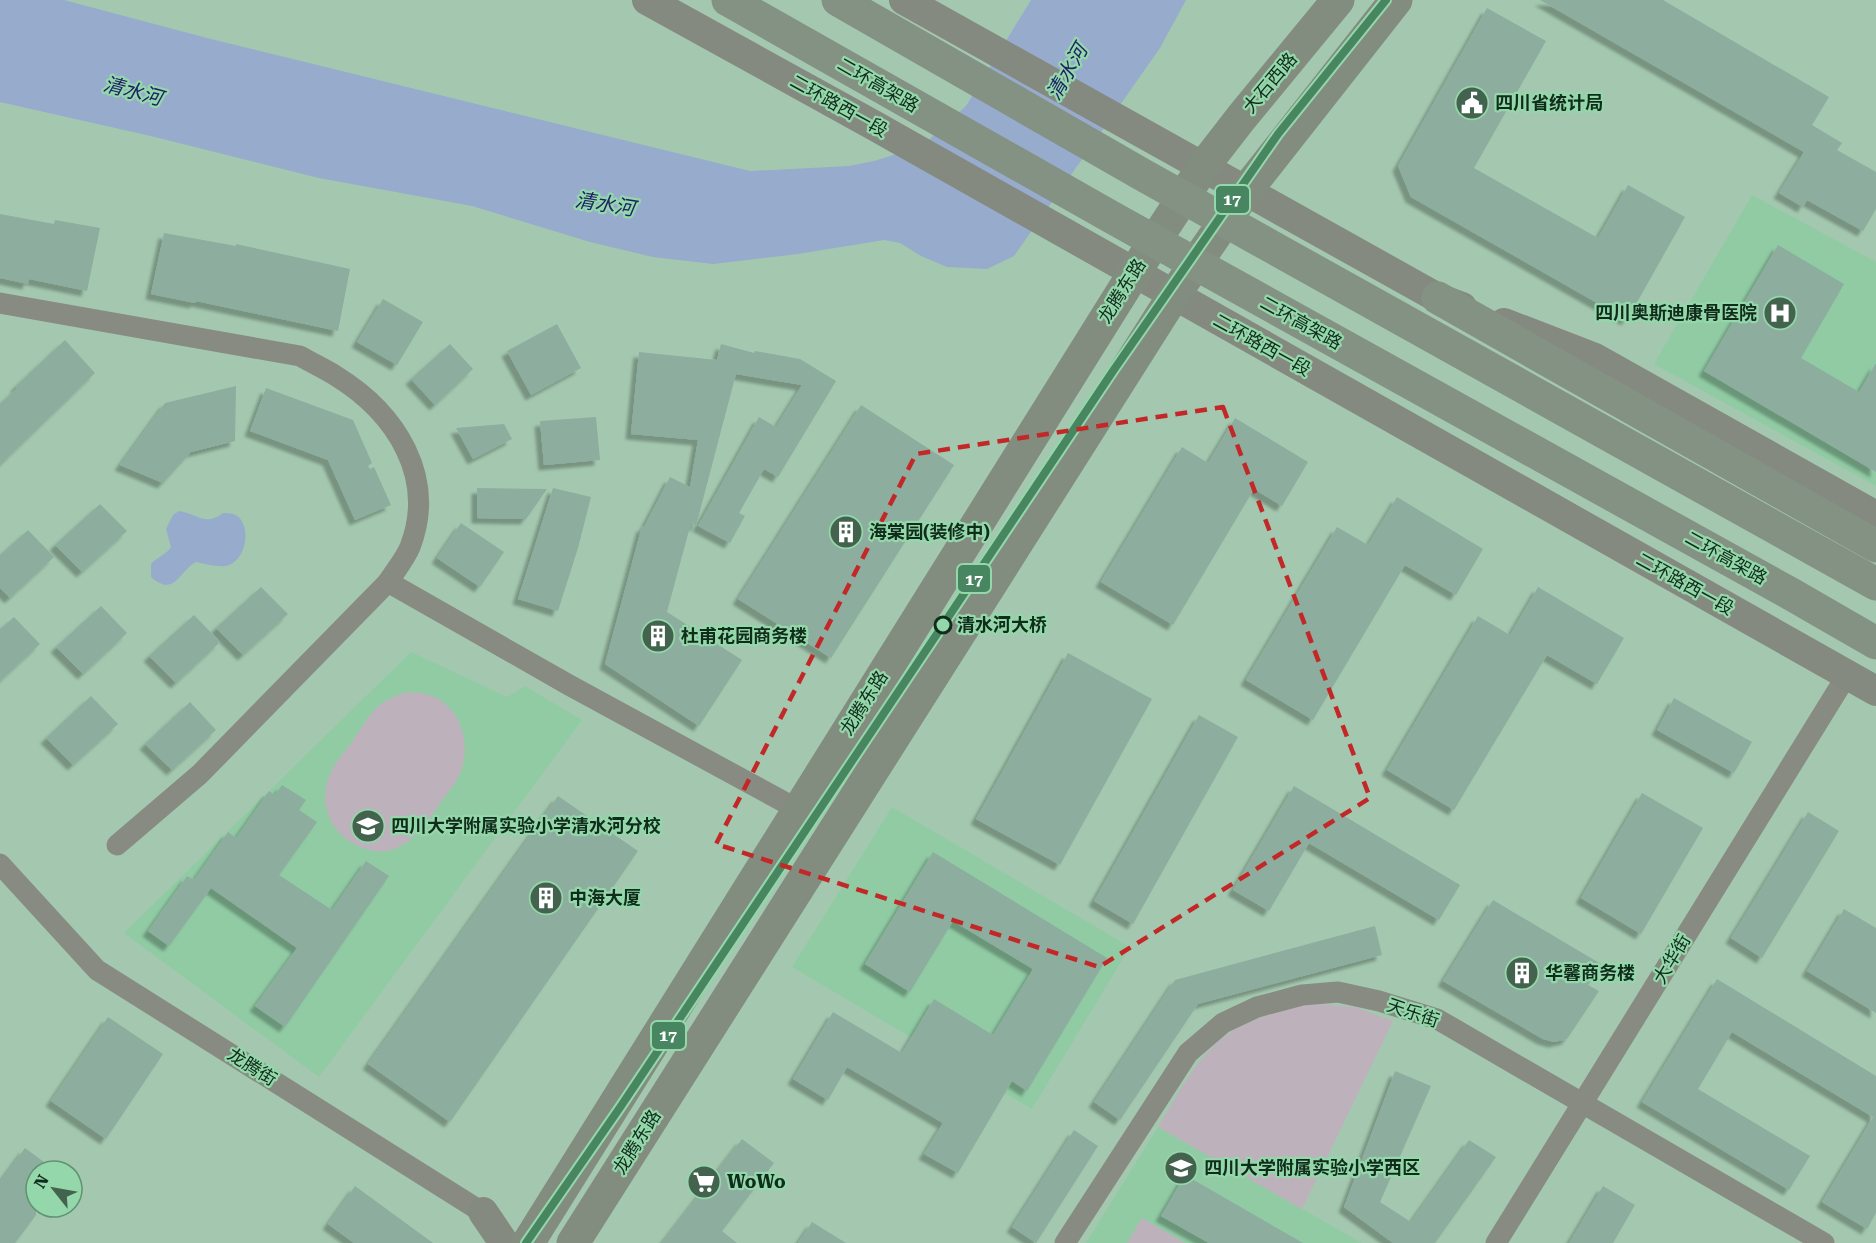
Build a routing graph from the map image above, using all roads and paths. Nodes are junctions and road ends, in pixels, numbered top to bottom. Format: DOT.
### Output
graph roads {
  1 [pos="647,0"];
  2 [pos="728,0"];
  3 [pos="838,0"];
  4 [pos="903,0"];
  5 [pos="1338,0"];
  6 [pos="1396,0"];
  7 [pos="1203,167"];
  8 [pos="1245,192"];
  9 [pos="1134,273"];
  10 [pos="1174,295"];
  11 [pos="1437,298"];
  12 [pos="0,303"];
  13 [pos="1876,516"];
  14 [pos="1876,546"];
  15 [pos="388,582"];
  16 [pos="1876,584"];
  17 [pos="1876,643"];
  18 [pos="1847,675"];
  19 [pos="1876,691"];
  20 [pos="797,809"];
  21 [pos="117,845"];
  22 [pos="0,864"];
  23 [pos="1584,1104"];
  24 [pos="483,1212"];
  25 [pos="523,1243"];
  26 [pos="573,1243"];
  27 [pos="1065,1243"];
  28 [pos="1497,1243"];
  29 [pos="1824,1243"];
  1 -- 9 [label="main road, 二环路西一段"];
  2 -- 17 [label="highway, 二环高架路, bridge"];
  3 -- 16 [label="highway, bridge"];
  4 -- 7 [label="main road"];
  5 -- 7 [label="main road, 大石西路"];
  6 -- 8 [label="main road"];
  7 -- 8 [label="main road"];
  7 -- 9 [label="main road, 龙腾东路"];
  8 -- 10 [label="main road, 龙腾东路"];
  8 -- 11 [label="main road"];
  9 -- 10 [label="main road, 二环路西一段"];
  9 -- 20 [label="main road, 龙腾东路"];
  10 -- 18 [label="main road, 二环路西一段"];
  10 -- 26 [label="main road, 龙腾东路"];
  11 -- 13 [label="main road"];
  11 -- 14 [label="highway"];
  12 -- 15 [label="street"];
  15 -- 20 [label="street"];
  15 -- 21 [label="street"];
  18 -- 19 [label="main road, 二环路西一段"];
  18 -- 23 [label="street, 大华街"];
  20 -- 25 [label="main road, 龙腾东路"];
  22 -- 24 [label="street, 龙腾街"];
  23 -- 27 [label="street, 天乐街"];
  23 -- 28 [label="street, 大华街"];
  23 -- 29 [label="street, 天乐街"];
  24 -- 25 [label="main road"];
}
